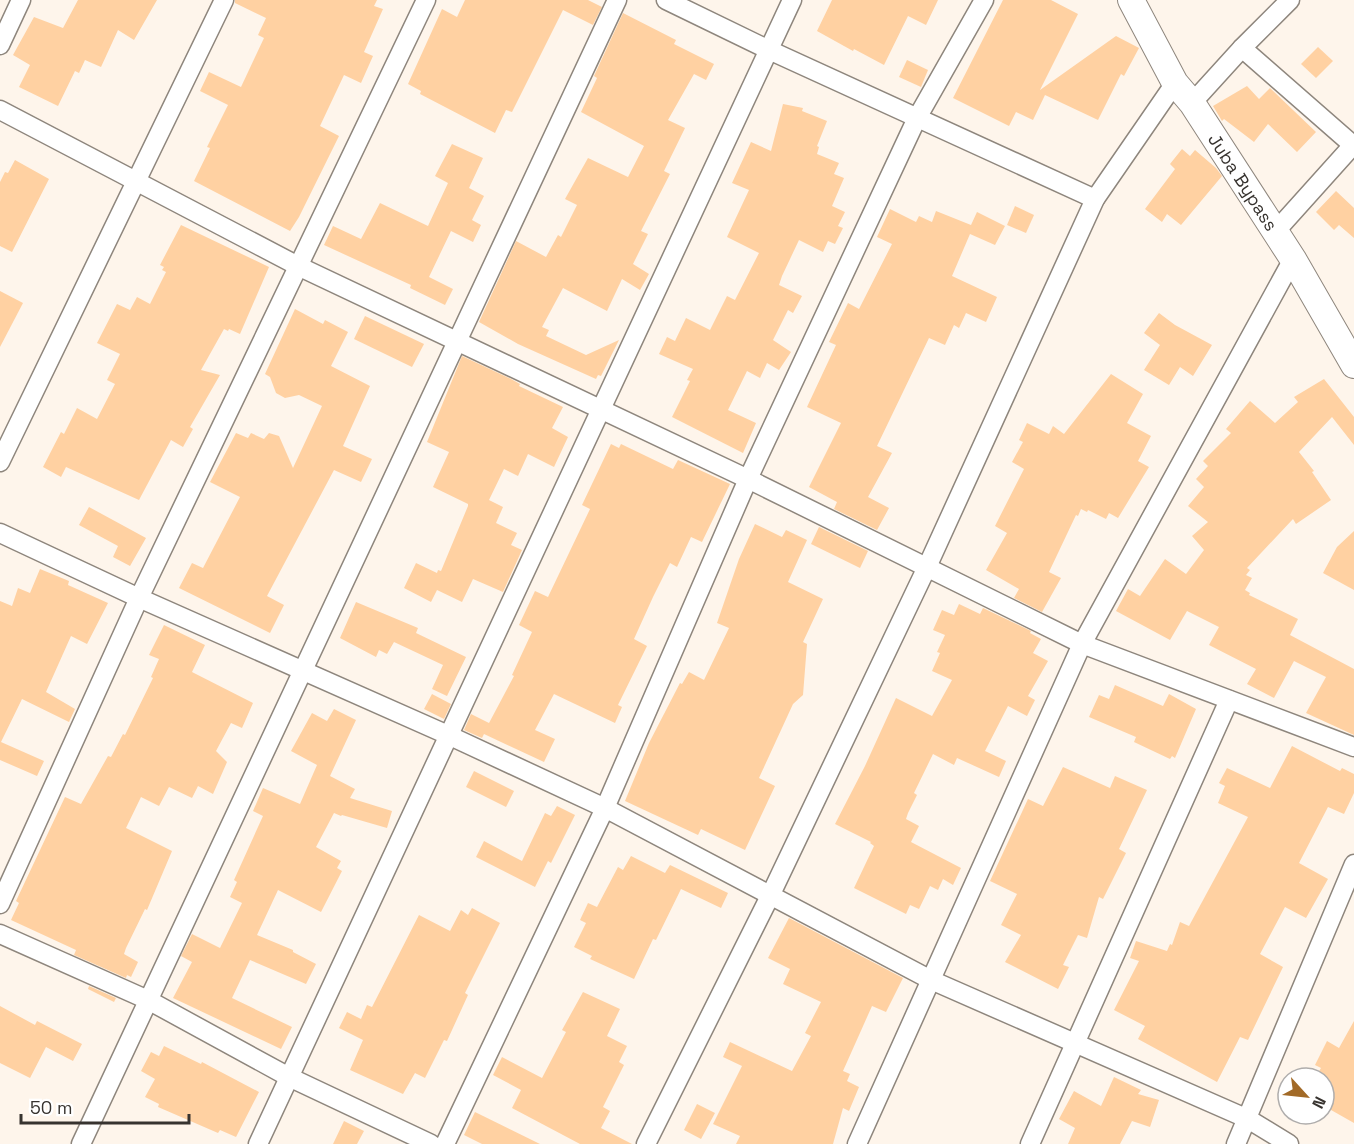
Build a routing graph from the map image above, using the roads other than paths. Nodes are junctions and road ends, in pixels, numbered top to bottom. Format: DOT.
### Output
graph roads {
  1 [pos="21,0"];
  2 [pos="224,0"];
  3 [pos="426,0"];
  4 [pos="617,0"];
  5 [pos="666,0"];
  6 [pos="792,0"];
  7 [pos="984,0"];
  8 [pos="1131,0"];
  9 [pos="1290,0"];
  10 [pos="0,45"];
  11 [pos="1242,48"];
  12 [pos="769,50"];
  13 [pos="1175,83"];
  14 [pos="1192,103"];
  15 [pos="0,110"];
  16 [pos="917,118"];
  17 [pos="1354,145"];
  18 [pos="137,181"];
  19 [pos="1095,199"];
  20 [pos="1275,232"];
  21 [pos="1293,259"];
  22 [pos="298,266"];
  23 [pos="457,342"];
  24 [pos="1352,355"];
  25 [pos="599,409"];
  26 [pos="0,462"];
  27 [pos="748,479"];
  28 [pos="0,534"];
  29 [pos="927,567"];
  30 [pos="139,598"];
  31 [pos="1082,644"];
  32 [pos="303,670"];
  33 [pos="1229,700"];
  34 [pos="448,735"];
  35 [pos="1354,747"];
  36 [pos="605,807"];
  37 [pos="1354,864"];
  38 [pos="771,894"];
  39 [pos="0,904"];
  40 [pos="0,934"];
  41 [pos="931,980"];
  42 [pos="148,1000"];
  43 [pos="1074,1042"];
  44 [pos="289,1077"];
  45 [pos="1248,1119"];
  46 [pos="81,1144"];
  47 [pos="258,1144"];
  48 [pos="430,1144"];
  49 [pos="445,1144"];
  50 [pos="646,1144"];
  51 [pos="857,1144"];
  52 [pos="1030,1144"];
  53 [pos="1236,1144"];
  54 [pos="1289,1144"];
  1 -- 10 [label="street"];
  2 -- 18 [label="street"];
  3 -- 22 [label="street"];
  4 -- 23 [label="street"];
  5 -- 12 [label="street"];
  6 -- 12 [label="street"];
  7 -- 16 [label="street"];
  8 -- 13 [label="main road, Juba Bypass"];
  9 -- 11 [label="street"];
  11 -- 14 [label="street"];
  11 -- 17 [label="street"];
  12 -- 16 [label="street"];
  12 -- 25 [label="street"];
  13 -- 14 [label="main road, Juba Bypass"];
  13 -- 19 [label="street"];
  14 -- 20 [label="main road, Juba Bypass"];
  15 -- 18 [label="street"];
  16 -- 19 [label="street"];
  16 -- 27 [label="street"];
  17 -- 20 [label="street"];
  18 -- 22 [label="street"];
  18 -- 26 [label="street"];
  19 -- 29 [label="street"];
  20 -- 21 [label="main road, Juba Bypass"];
  21 -- 24 [label="main road, Juba Bypass"];
  21 -- 31 [label="street"];
  22 -- 23 [label="street"];
  22 -- 30 [label="street"];
  23 -- 25 [label="street"];
  23 -- 32 [label="street"];
  25 -- 27 [label="street"];
  25 -- 34 [label="street"];
  27 -- 29 [label="street"];
  27 -- 36 [label="street"];
  28 -- 30 [label="street"];
  29 -- 31 [label="street"];
  29 -- 38 [label="street"];
  30 -- 32 [label="street"];
  30 -- 39 [label="street"];
  31 -- 33 [label="street"];
  31 -- 41 [label="street"];
  32 -- 34 [label="street"];
  32 -- 42 [label="street"];
  33 -- 35 [label="street"];
  33 -- 43 [label="street"];
  34 -- 36 [label="street"];
  34 -- 44 [label="street"];
  36 -- 38 [label="street"];
  36 -- 49 [label="street"];
  37 -- 45 [label="street"];
  38 -- 41 [label="street"];
  38 -- 50 [label="street"];
  40 -- 42 [label="street"];
  41 -- 43 [label="street"];
  41 -- 51 [label="street"];
  42 -- 44 [label="street"];
  42 -- 46 [label="street"];
  43 -- 45 [label="street"];
  43 -- 52 [label="street"];
  44 -- 47 [label="street"];
  44 -- 48 [label="street"];
  45 -- 53 [label="street"];
  45 -- 54 [label="street"];
}
